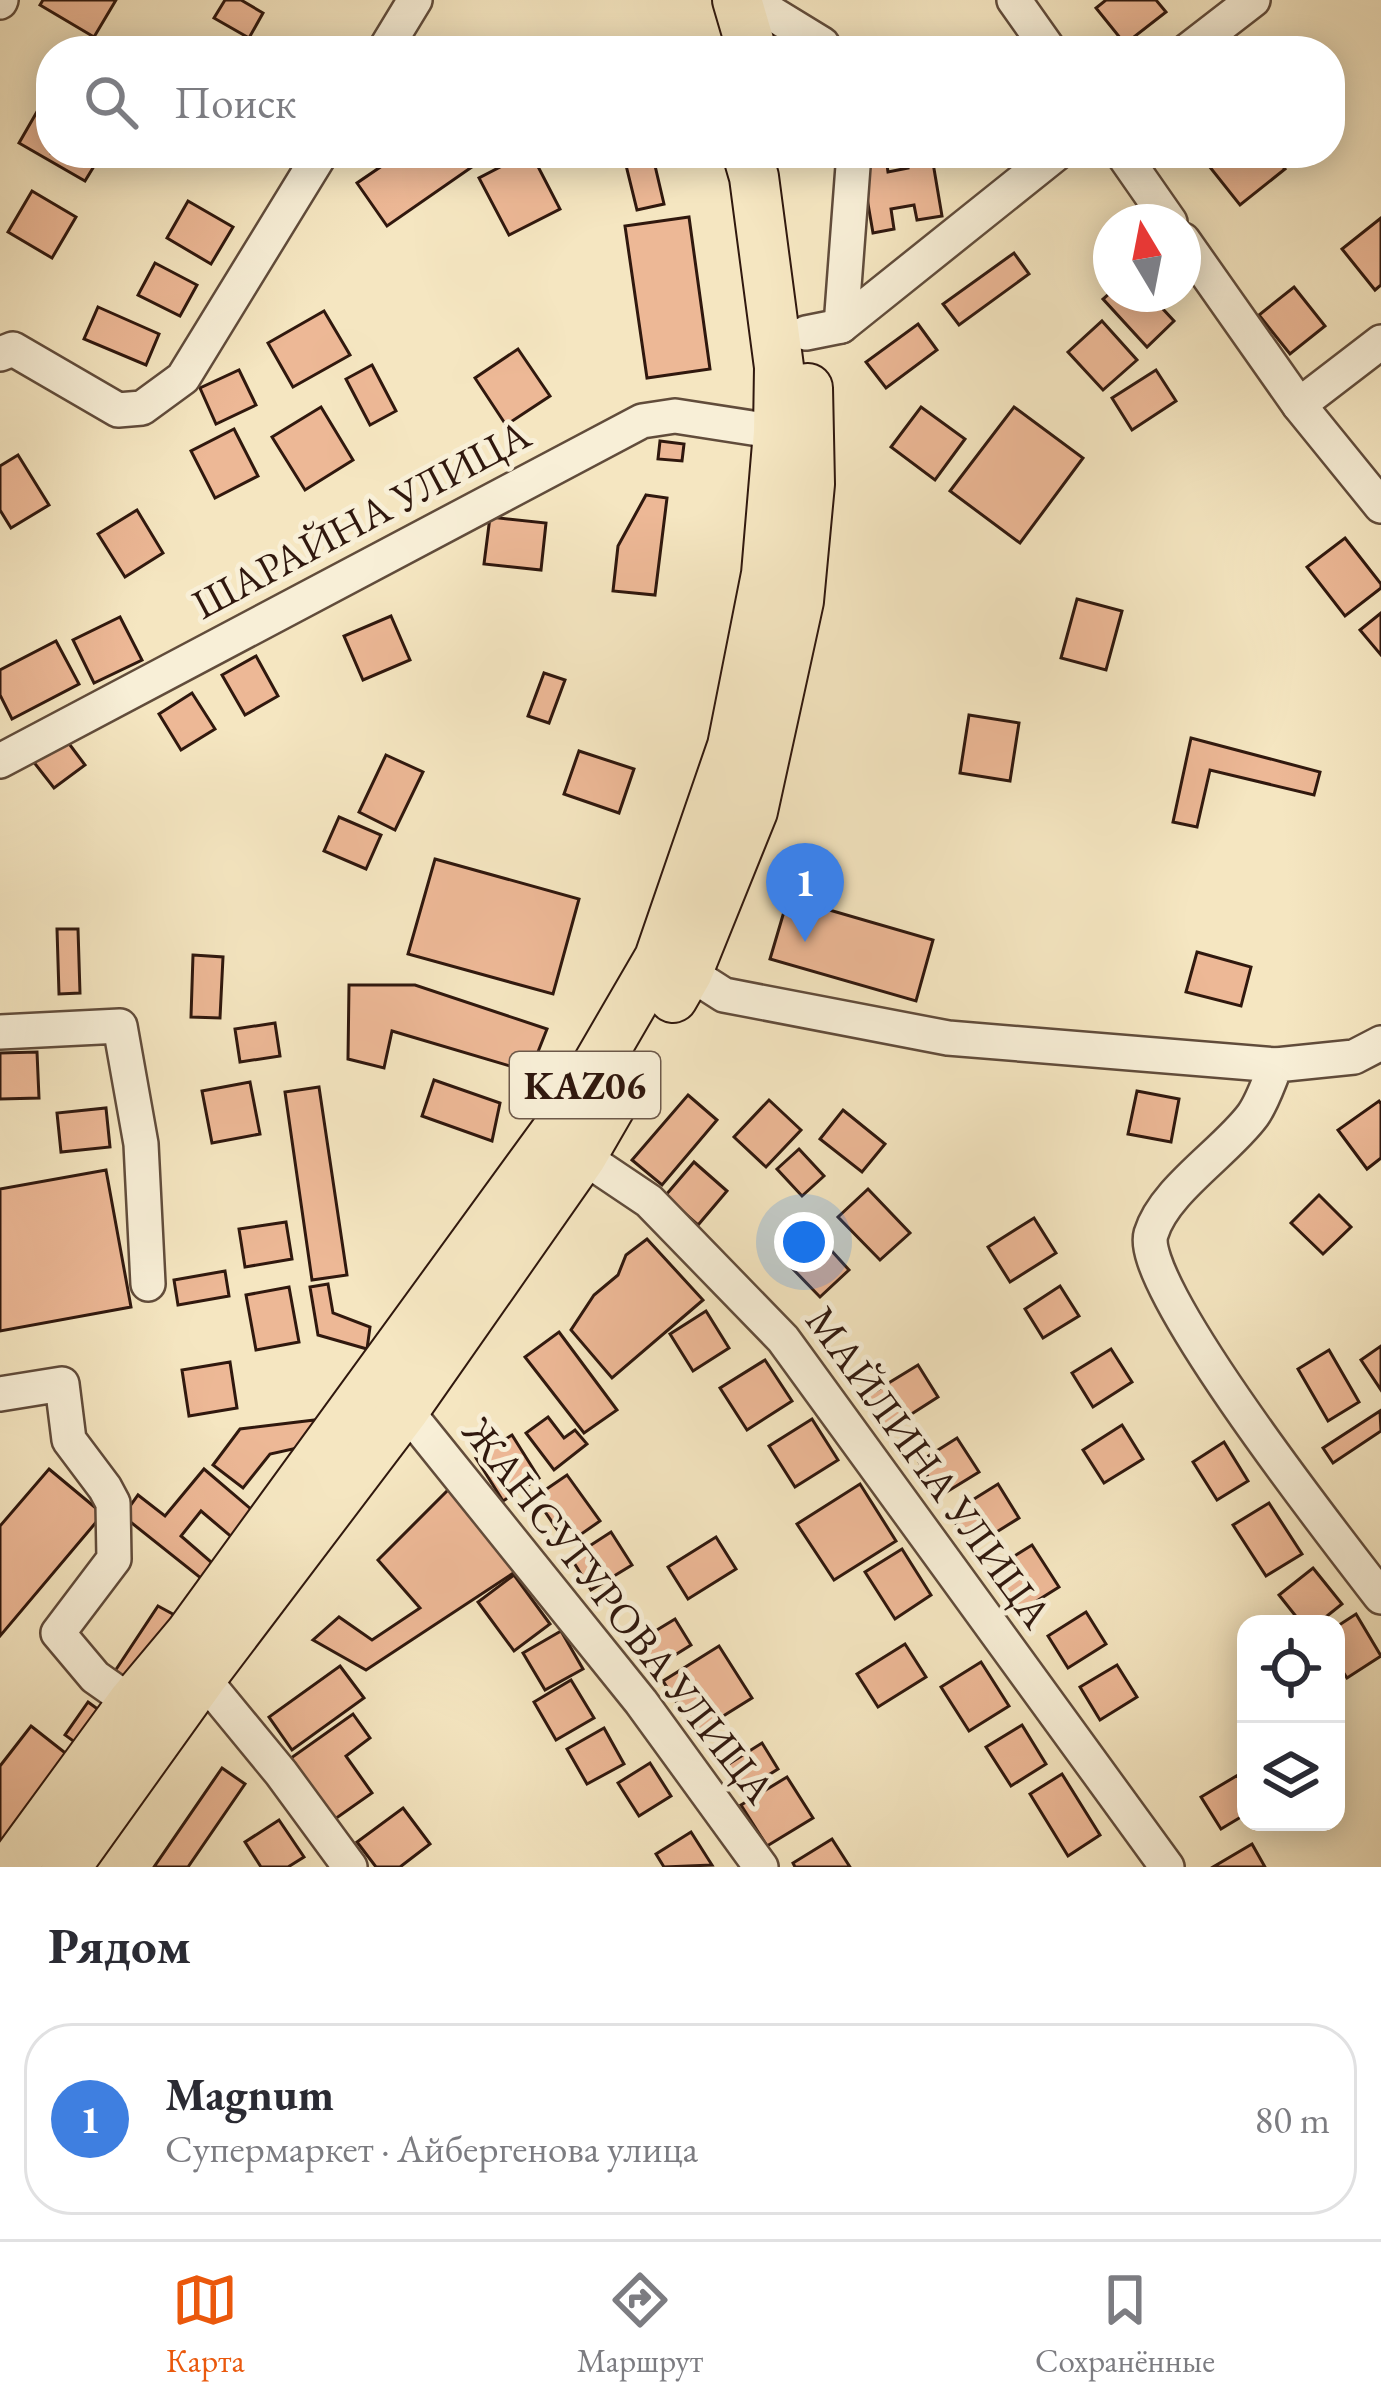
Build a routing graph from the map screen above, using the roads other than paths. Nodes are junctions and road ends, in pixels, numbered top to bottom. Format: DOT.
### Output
graph roads {
  1 [pos="415,0"];
  2 [pos="705,0"];
  3 [pos="736,0"];
  4 [pos="750,0"];
  5 [pos="1014,0"];
  6 [pos="1253,0"];
  7 [pos="393,36"];
  8 [pos="715,36"];
  9 [pos="747,36"];
  10 [pos="809,36"];
  11 [pos="1039,36"];
  12 [pos="1206,36"];
  13 [pos="312,168"];
  14 [pos="751,168"];
  15 [pos="785,168"];
  16 [pos="851,168"];
  17 [pos="1037,168"];
  18 [pos="1132,168"];
  19 [pos="1157,204"];
  20 [pos="1201,266"];
  21 [pos="824,329"];
  22 [pos="1381,342"];
  23 [pos="7,351"];
  24 [pos="1299,405"];
  25 [pos="778,433"];
  26 [pos="1381,506"];
  27 [pos="0,760"];
  28 [pos="688,972"];
  29 [pos="0,1032"];
  30 [pos="1381,1042"];
  31 [pos="1276,1065"];
  32 [pos="582,1156"];
  33 [pos="148,1284"];
  34 [pos="0,1394"];
  35 [pos="405,1408"];
  36 [pos="1381,1597"];
  37 [pos="202,1677"];
  38 [pos="132,1703"];
  39 [pos="12,1867"];
  40 [pos="66,1867"];
  41 [pos="350,1867"];
  42 [pos="761,1867"];
  43 [pos="1167,1867"];
  1 -- 7 [label="street"];
  2 -- 8 [label="highway"];
  3 -- 9 [label="highway"];
  4 -- 10 [label="street"];
  5 -- 11 [label="street"];
  6 -- 12 [label="street"];
  13 -- 23 [label="street"];
  14 -- 25 [label="highway, KАZ06"];
  15 -- 21 [label="highway, KАZ06"];
  16 -- 21 [label="street"];
  17 -- 21 [label="street"];
  18 -- 19 [label="street"];
  20 -- 24 [label="street"];
  21 -- 28 [label="highway, KАZ06"];
  22 -- 24 [label="street"];
  24 -- 26 [label="street"];
  25 -- 27 [label="street, ШАРАЙНА УЛИЦА"];
  25 -- 38 [label="highway, KАZ06"];
  28 -- 31 [label="street"];
  28 -- 32 [label="highway, KАZ06"];
  29 -- 33 [label="street"];
  30 -- 31 [label="street"];
  31 -- 36 [label="street"];
  32 -- 35 [label="highway, KАZ06"];
  32 -- 43 [label="street, МАЙЛИНА УЛИЦА"];
  34 -- 38 [label="street"];
  35 -- 37 [label="highway, KАZ06"];
  35 -- 42 [label="street, ЖАНСУГУРОВА УЛИЦА"];
  37 -- 40 [label="highway, KАZ06"];
  37 -- 41 [label="street"];
  38 -- 39 [label="highway, KАZ06"];
}
